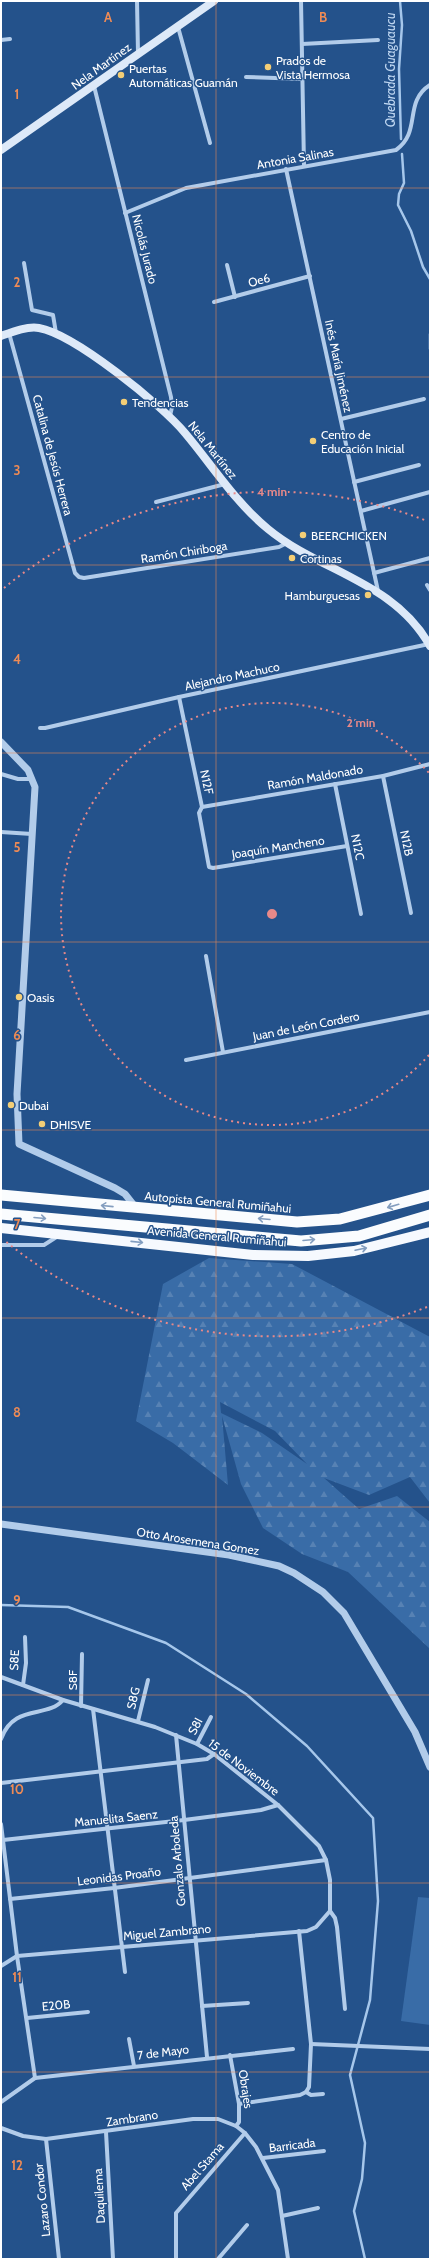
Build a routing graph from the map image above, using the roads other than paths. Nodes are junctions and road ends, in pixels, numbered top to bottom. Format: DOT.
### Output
graph roads {
  1 [pos="137,1"];
  2 [pos="214,1"];
  3 [pos="301,1"];
  4 [pos="178,26"];
  5 [pos="10,39"];
  6 [pos="1,40"];
  7 [pos="378,40"];
  8 [pos="302,44"];
  9 [pos="138,54"];
  10 [pos="246,77"];
  11 [pos="302,79"];
  12 [pos="430,85"];
  13 [pos="94,86"];
  14 [pos="210,143"];
  15 [pos="1,150"];
  16 [pos="304,166"];
  17 [pos="286,169"];
  18 [pos="126,213"];
  19 [pos="24,263"];
  20 [pos="227,265"];
  21 [pos="310,276"];
  22 [pos="235,297"];
  23 [pos="214,302"];
  24 [pos="9,333"];
  25 [pos="56,334"];
  26 [pos="1,336"];
  27 [pos="424,399"];
  28 [pos="170,416"];
  29 [pos="341,419"];
  30 [pos="418,465"];
  31 [pos="354,482"];
  32 [pos="225,484"];
  33 [pos="430,492"];
  34 [pos="156,502"];
  35 [pos="361,511"];
  36 [pos="287,543"];
  37 [pos="430,558"];
  38 [pos="374,573"];
  39 [pos="84,578"];
  40 [pos="427,585"];
  41 [pos="430,590"];
  42 [pos="378,591"];
  43 [pos="430,645"];
  44 [pos="179,697"];
  45 [pos="40,728"];
  46 [pos="1,742"];
  47 [pos="430,764"];
  48 [pos="1,774"];
  49 [pos="383,776"];
  50 [pos="33,779"];
  51 [pos="335,784"];
  52 [pos="202,807"];
  53 [pos="1,832"];
  54 [pos="32,834"];
  55 [pos="347,846"];
  56 [pos="212,868"];
  57 [pos="411,913"];
  58 [pos="361,914"];
  59 [pos="206,956"];
  60 [pos="430,1012"];
  61 [pos="224,1052"];
  62 [pos="186,1060"];
  63 [pos="1,1195"];
  64 [pos="430,1195"];
  65 [pos="136,1208"];
  66 [pos="1,1214"];
  67 [pos="430,1215"];
  68 [pos="1,1228"];
  69 [pos="430,1232"];
  70 [pos="60,1234"];
  71 [pos="1,1245"];
  72 [pos="1,1524"];
  73 [pos="25,1637"];
  74 [pos="82,1654"];
  75 [pos="1,1677"];
  76 [pos="148,1680"];
  77 [pos="22,1685"];
  78 [pos="63,1700"];
  79 [pos="81,1706"];
  80 [pos="93,1709"];
  81 [pos="211,1717"];
  82 [pos="138,1721"];
  83 [pos="176,1735"];
  84 [pos="1,1739"];
  85 [pos="197,1744"];
  86 [pos="214,1754"];
  87 [pos="178,1762"];
  88 [pos="430,1766"];
  89 [pos="100,1771"];
  90 [pos="1,1783"];
  91 [pos="278,1805"];
  92 [pos="184,1820"];
  93 [pos="1,1824"];
  94 [pos="106,1829"];
  95 [pos="3,1840"];
  96 [pos="326,1860"];
  97 [pos="189,1877"];
  98 [pos="114,1888"];
  99 [pos="10,1899"];
  100 [pos="330,1911"];
  101 [pos="299,1931"];
  102 [pos="195,1939"];
  103 [pos="122,1946"];
  104 [pos="17,1956"];
  105 [pos="1,1966"];
  106 [pos="125,1972"];
  107 [pos="248,2003"];
  108 [pos="202,2006"];
  109 [pos="345,2009"];
  110 [pos="88,2012"];
  111 [pos="27,2018"];
  112 [pos="129,2039"];
  113 [pos="311,2044"];
  114 [pos="293,2049"];
  115 [pos="430,2049"];
  116 [pos="230,2055"];
  117 [pos="207,2057"];
  118 [pos="134,2066"];
  119 [pos="35,2078"];
  120 [pos="306,2092"];
  121 [pos="323,2094"];
  122 [pos="1,2102"];
  123 [pos="239,2104"];
  124 [pos="236,2126"];
  125 [pos="1,2128"];
  126 [pos="106,2132"];
  127 [pos="244,2133"];
  128 [pos="46,2139"];
  129 [pos="324,2151"];
  130 [pos="263,2158"];
  131 [pos="318,2208"];
  132 [pos="282,2216"];
  133 [pos="247,2225"];
  134 [pos="59,2259"];
  135 [pos="113,2259"];
  136 [pos="176,2259"];
  137 [pos="218,2259"];
  138 [pos="288,2259"];
  1 -- 9 [label="street"];
  2 -- 4 [label="main road, Nela Martínez"];
  3 -- 8 [label="street"];
  4 -- 9 [label="main road, Nela Martínez"];
  4 -- 14 [label="street"];
  5 -- 6 [label="street"];
  7 -- 8 [label="street"];
  8 -- 11 [label="street"];
  9 -- 13 [label="main road, Nela Martínez"];
  10 -- 11 [label="street"];
  11 -- 16 [label="street"];
  12 -- 16 [label="street, Antonia Salinas"];
  13 -- 15 [label="main road, Nela Martínez"];
  13 -- 18 [label="street, Nicolás Jurado"];
  16 -- 17 [label="street, Antonia Salinas"];
  17 -- 18 [label="street, Antonia Salinas"];
  17 -- 21 [label="street, Inés María Jiménez"];
  18 -- 28 [label="street, Nicolás Jurado"];
  19 -- 25 [label="street"];
  20 -- 22 [label="street"];
  21 -- 22 [label="street, Oe6"];
  21 -- 29 [label="street, Inés María Jiménez"];
  22 -- 23 [label="street, Oe6"];
  24 -- 25 [label="main road, Nela Martínez"];
  24 -- 26 [label="main road, Nela Martínez"];
  24 -- 39 [label="street, Catalina de Jesús Herrera"];
  25 -- 28 [label="main road, Nela Martínez"];
  27 -- 29 [label="street"];
  28 -- 32 [label="main road, Nela Martínez"];
  29 -- 31 [label="street, Inés María Jiménez"];
  30 -- 31 [label="street"];
  31 -- 35 [label="street, Inés María Jiménez"];
  32 -- 34 [label="street"];
  32 -- 36 [label="main road, Nela Martínez"];
  33 -- 35 [label="street"];
  35 -- 38 [label="street, Inés María Jiménez"];
  36 -- 39 [label="street, Ramón Chiriboga"];
  36 -- 42 [label="main road, Nela Martínez"];
  37 -- 38 [label="street"];
  38 -- 42 [label="street, Inés María Jiménez"];
  40 -- 41 [label="street"];
  42 -- 43 [label="main road, Nela Martínez"];
  43 -- 44 [label="street, Alejandro Machuco"];
  44 -- 45 [label="street, Alejandro Machuco"];
  44 -- 52 [label="street, N12F"];
  46 -- 50 [label="street"];
  47 -- 49 [label="street, Ramón Maldonado"];
  48 -- 50 [label="street"];
  49 -- 51 [label="street, Ramón Maldonado"];
  49 -- 57 [label="street, N12B"];
  50 -- 54 [label="street"];
  51 -- 52 [label="street, Ramón Maldonado"];
  51 -- 55 [label="street, N12C"];
  52 -- 56 [label="street, N12F"];
  53 -- 54 [label="street"];
  54 -- 65 [label="street"];
  55 -- 56 [label="street, Joaquín Mancheno"];
  55 -- 58 [label="street, N12C"];
  59 -- 61 [label="street"];
  60 -- 61 [label="street, Juan de León Cordero"];
  61 -- 62 [label="street, Juan de León Cordero"];
  65 -- 63 [label="highway, Autopista General Rumiñahui, one-way"];
  64 -- 65 [label="highway, Autopista General Rumiñahui, one-way"];
  66 -- 67 [label="highway, one-way"];
  68 -- 70 [label="main road, Avenida General Rumiñahui"];
  70 -- 69 [label="main road, Avenida General Rumiñahui, one-way"];
  70 -- 71 [label="street"];
  72 -- 88 [label="street, Otto Arosemena Gomez"];
  73 -- 77 [label="street, S8E"];
  74 -- 79 [label="street, S8F"];
  75 -- 77 [label="street, 15 de Noviembre"];
  76 -- 82 [label="street, S8G"];
  77 -- 78 [label="street, 15 de Noviembre"];
  78 -- 79 [label="street, 15 de Noviembre"];
  78 -- 84 [label="street"];
  79 -- 80 [label="street, 15 de Noviembre"];
  80 -- 82 [label="street, 15 de Noviembre"];
  80 -- 89 [label="street"];
  81 -- 85 [label="street, S8I"];
  82 -- 83 [label="street, 15 de Noviembre"];
  83 -- 85 [label="street, 15 de Noviembre"];
  83 -- 87 [label="street, Gonzalo Arboleda"];
  85 -- 86 [label="street, 15 de Noviembre"];
  86 -- 87 [label="street"];
  86 -- 91 [label="street, 15 de Noviembre"];
  87 -- 89 [label="street"];
  87 -- 92 [label="street, Gonzalo Arboleda"];
  89 -- 90 [label="street"];
  89 -- 94 [label="street"];
  91 -- 92 [label="street, Manuelita Saenz"];
  91 -- 96 [label="street, 15 de Noviembre"];
  92 -- 94 [label="street, Manuelita Saenz"];
  92 -- 97 [label="street, Gonzalo Arboleda"];
  93 -- 95 [label="street"];
  94 -- 95 [label="street, Manuelita Saenz"];
  94 -- 98 [label="street"];
  95 -- 99 [label="street"];
  96 -- 97 [label="street, Leonidas Proaño"];
  96 -- 100 [label="street, 15 de Noviembre"];
  97 -- 98 [label="street, Leonidas Proaño"];
  97 -- 102 [label="street, Gonzalo Arboleda"];
  98 -- 99 [label="street, Leonidas Proaño"];
  98 -- 103 [label="street"];
  99 -- 104 [label="street"];
  100 -- 101 [label="street, Miguel Zambrano"];
  100 -- 109 [label="street"];
  101 -- 102 [label="street, Miguel Zambrano"];
  101 -- 113 [label="street"];
  102 -- 103 [label="street, Miguel Zambrano"];
  102 -- 108 [label="street, Gonzalo Arboleda"];
  103 -- 104 [label="street, Miguel Zambrano"];
  103 -- 106 [label="street"];
  104 -- 105 [label="street, Miguel Zambrano"];
  104 -- 111 [label="street"];
  107 -- 108 [label="street"];
  108 -- 117 [label="street, Gonzalo Arboleda"];
  110 -- 111 [label="street, E20B"];
  111 -- 119 [label="street"];
  112 -- 118 [label="street"];
  113 -- 115 [label="street"];
  113 -- 120 [label="street"];
  114 -- 116 [label="street, 7 de Mayo"];
  116 -- 117 [label="street, 7 de Mayo"];
  116 -- 123 [label="street, Obrajes"];
  117 -- 118 [label="street, 7 de Mayo"];
  118 -- 119 [label="street, 7 de Mayo"];
  119 -- 122 [label="street"];
  120 -- 121 [label="street"];
  120 -- 123 [label="street"];
  123 -- 124 [label="street, Obrajes"];
  124 -- 126 [label="street, Zambrano"];
  124 -- 127 [label="street, Zambrano"];
  125 -- 128 [label="street, Zambrano"];
  126 -- 128 [label="street, Zambrano"];
  126 -- 135 [label="street, Daquilema"];
  127 -- 130 [label="street, Zambrano"];
  127 -- 136 [label="street, Abel Stama"];
  128 -- 134 [label="street, Lazaro Condor"];
  129 -- 130 [label="street, Barricada"];
  130 -- 132 [label="street, Zambrano"];
  131 -- 132 [label="street"];
  132 -- 138 [label="street, Zambrano"];
  133 -- 137 [label="street"];
}
